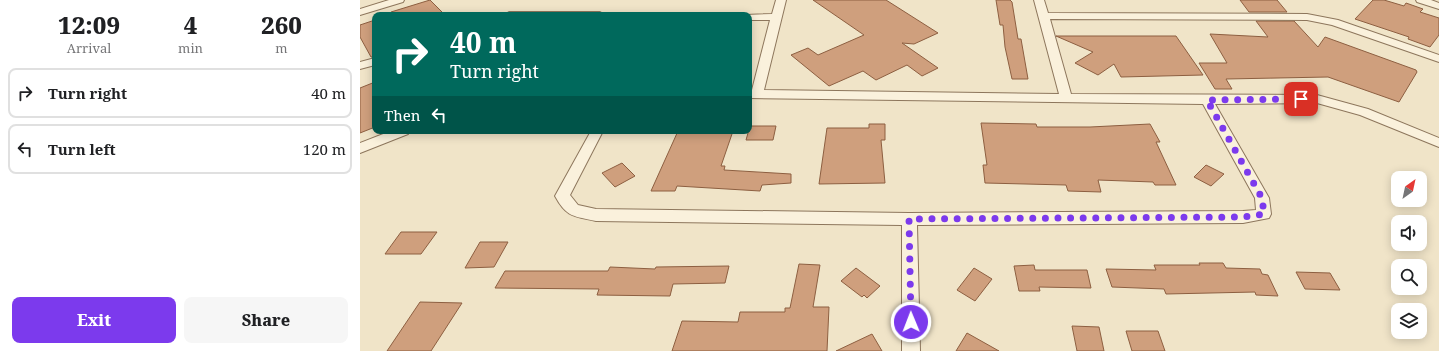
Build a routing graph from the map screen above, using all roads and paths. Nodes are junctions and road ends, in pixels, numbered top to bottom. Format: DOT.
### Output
graph roads {
  1 [pos="399,0"];
  2 [pos="781,0"];
  3 [pos="1039,0"];
  4 [pos="1421,0"];
  5 [pos="1439,6"];
  6 [pos="360,12"];
  7 [pos="1044,16"];
  8 [pos="752,17"];
  9 [pos="776,17"];
  10 [pos="1439,59"];
  11 [pos="372,62"];
  12 [pos="360,66"];
  13 [pos="753,94"];
  14 [pos="1066,97"];
  15 [pos="1207,100"];
  16 [pos="396,134"];
  17 [pos="595,134"];
  18 [pos="1439,143"];
  19 [pos="360,148"];
  20 [pos="909,219"];
  21 [pos="911,351"];
  1 -- 6 [label="street"];
  2 -- 9 [label="street"];
  3 -- 7 [label="street"];
  4 -- 5 [label="street"];
  7 -- 10 [label="street"];
  7 -- 14 [label="street"];
  8 -- 9 [label="street"];
  9 -- 13 [label="street"];
  11 -- 12 [label="street"];
  13 -- 14 [label="street"];
  14 -- 15 [label="street"];
  15 -- 18 [label="street"];
  15 -- 20 [label="street"];
  16 -- 19 [label="street"];
  17 -- 20 [label="street"];
  20 -- 21 [label="street"];
}
